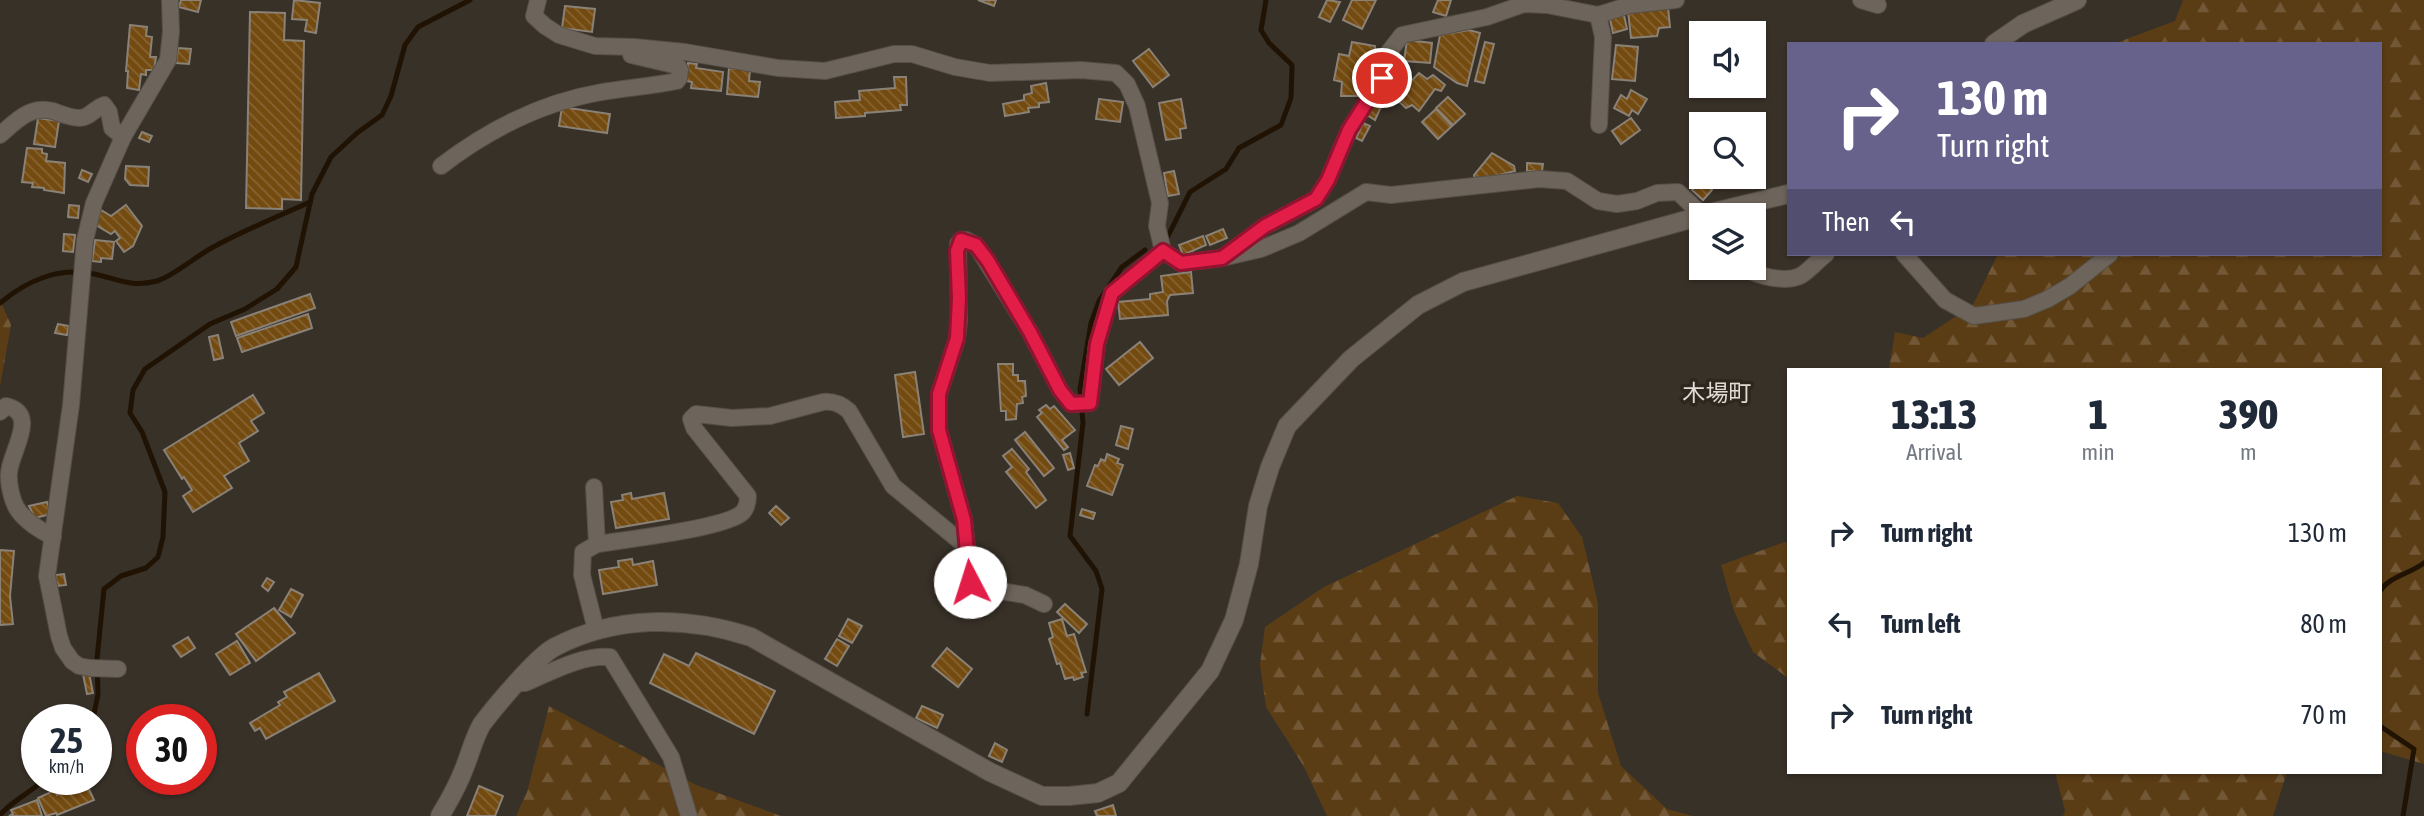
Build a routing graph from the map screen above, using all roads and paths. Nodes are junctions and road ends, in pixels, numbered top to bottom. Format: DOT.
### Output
graph roads {
  1 [pos="170,0"];
  2 [pos="1676,0"];
  3 [pos="1861,0"];
  4 [pos="2077,0"];
  5 [pos="1878,5"];
  6 [pos="536,8"];
  7 [pos="1598,15"];
  8 [pos="1997,42"];
  9 [pos="594,46"];
  10 [pos="1599,125"];
  11 [pos="0,135"];
  12 [pos="122,137"];
  13 [pos="441,166"];
  14 [pos="1787,194"];
  15 [pos="1689,203"];
  16 [pos="1751,203"];
  17 [pos="1689,219"];
  18 [pos="1163,251"];
  19 [pos="1824,256"];
  20 [pos="1906,256"];
  21 [pos="2108,256"];
  22 [pos="1222,258"];
  23 [pos="1766,276"];
  24 [pos="0,412"];
  25 [pos="594,487"];
  26 [pos="53,537"];
  27 [pos="597,544"];
  28 [pos="967,547"];
  29 [pos="1044,604"];
  30 [pos="596,631"];
  31 [pos="105,669"];
  32 [pos="517,683"];
  33 [pos="440,816"];
  34 [pos="689,816"];
  1 -- 12 [label="street"];
  2 -- 7 [label="street"];
  3 -- 5 [label="street"];
  4 -- 8 [label="street"];
  6 -- 9 [label="street"];
  7 -- 10 [label="street"];
  7 -- 22 [label="street"];
  9 -- 13 [label="street"];
  9 -- 18 [label="street"];
  11 -- 12 [label="street"];
  12 -- 26 [label="street"];
  14 -- 16 [label="street"];
  15 -- 22 [label="street"];
  17 -- 30 [label="street"];
  18 -- 22 [label="street"];
  18 -- 28 [label="street"];
  19 -- 23 [label="street"];
  20 -- 21 [label="street"];
  24 -- 26 [label="street"];
  25 -- 27 [label="street"];
  26 -- 31 [label="street"];
  27 -- 28 [label="street"];
  27 -- 30 [label="street"];
  28 -- 29 [label="street"];
  30 -- 32 [label="street"];
  32 -- 33 [label="street"];
  32 -- 34 [label="street"];
}
